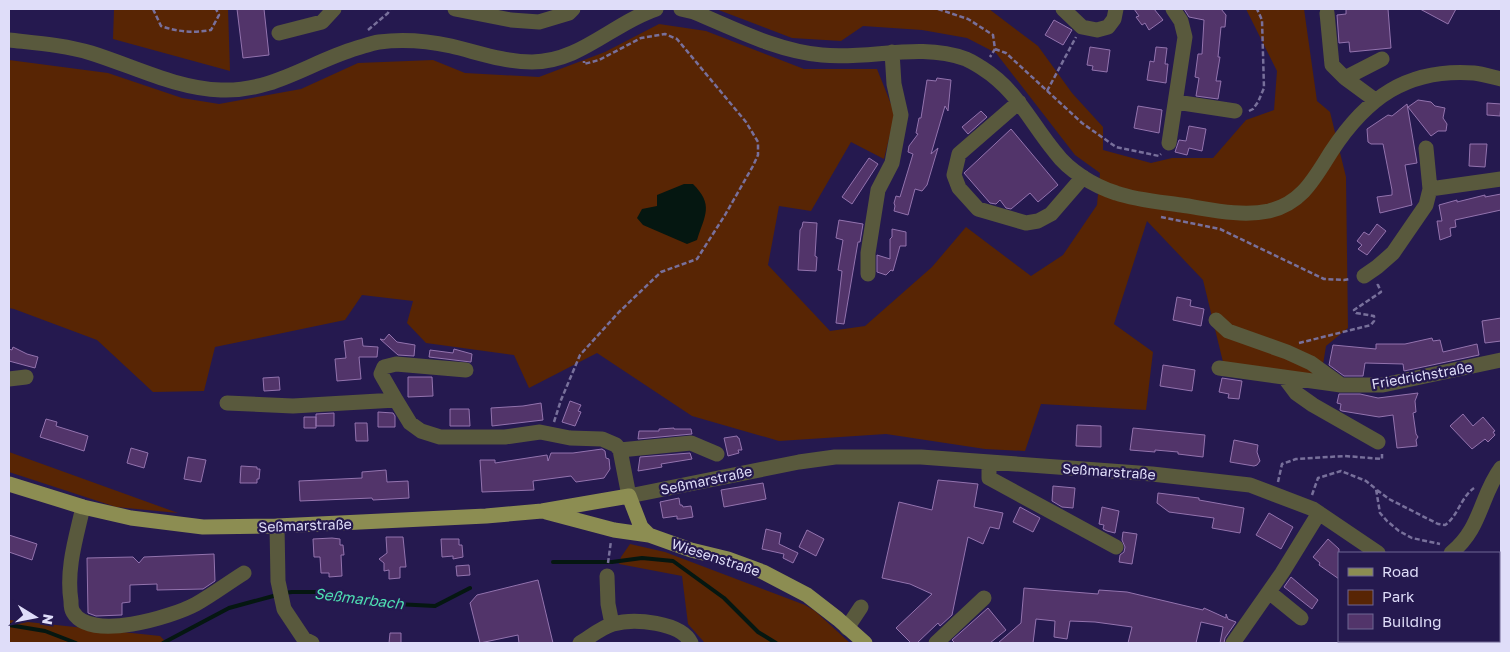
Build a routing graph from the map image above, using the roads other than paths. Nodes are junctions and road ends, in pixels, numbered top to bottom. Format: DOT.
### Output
graph roads {
  1 [pos="334,9"];
  2 [pos="455,9"];
  3 [pos="573,9"];
  4 [pos="656,9"];
  5 [pos="681,9"];
  6 [pos="1064,9"];
  7 [pos="1116,9"];
  8 [pos="1173,9"];
  9 [pos="1327,13"];
  10 [pos="279,33"];
  11 [pos="9,40"];
  12 [pos="892,52"];
  13 [pos="1382,59"];
  14 [pos="1345,78"];
  15 [pos="1501,79"];
  16 [pos="1375,100"];
  17 [pos="1019,102"];
  18 [pos="1176,102"];
  19 [pos="1235,111"];
  20 [pos="1168,143"];
  21 [pos="1426,148"];
  22 [pos="1084,177"];
  23 [pos="1501,179"];
  24 [pos="1430,188"];
  25 [pos="868,274"];
  26 [pos="1367,281"];
  27 [pos="1216,320"];
  28 [pos="1501,360"];
  29 [pos="1219,368"];
  30 [pos="466,370"];
  31 [pos="26,376"];
  32 [pos="1284,377"];
  33 [pos="9,379"];
  34 [pos="1341,386"];
  35 [pos="396,400"];
  36 [pos="227,403"];
  37 [pos="1378,442"];
  38 [pos="620,450"];
  39 [pos="717,454"];
  40 [pos="989,463"];
  41 [pos="1501,468"];
  42 [pos="15,486"];
  43 [pos="629,496"];
  44 [pos="83,507"];
  45 [pos="1313,510"];
  46 [pos="542,511"];
  47 [pos="277,526"];
  48 [pos="649,535"];
  49 [pos="1116,547"];
  50 [pos="1376,552"];
  51 [pos="1452,552"];
  52 [pos="244,572"];
  53 [pos="607,576"];
  54 [pos="1269,592"];
  55 [pos="984,598"];
  56 [pos="861,607"];
  57 [pos="1301,618"];
  58 [pos="612,624"];
  59 [pos="847,628"];
  60 [pos="312,643"];
  61 [pos="580,643"];
  62 [pos="691,643"];
  63 [pos="865,643"];
  64 [pos="936,643"];
  65 [pos="1233,643"];
  1 -- 10 [label="street"];
  2 -- 3 [label="street"];
  4 -- 11 [label="street"];
  5 -- 12 [label="street"];
  6 -- 7 [label="street"];
  8 -- 18 [label="street"];
  9 -- 14 [label="street"];
  12 -- 17 [label="street"];
  12 -- 25 [label="street"];
  13 -- 14 [label="street"];
  14 -- 16 [label="street"];
  15 -- 16 [label="street"];
  16 -- 22 [label="street"];
  17 -- 22 [label="street"];
  17 -- 22 [label="street"];
  18 -- 19 [label="street"];
  18 -- 20 [label="street"];
  21 -- 24 [label="street"];
  23 -- 24 [label="street"];
  24 -- 26 [label="street"];
  27 -- 34 [label="street"];
  28 -- 34 [label="street, Friedrichstraße"];
  29 -- 32 [label="street, Friedrichstraße"];
  30 -- 35 [label="street"];
  31 -- 33 [label="street"];
  32 -- 34 [label="street, Friedrichstraße"];
  32 -- 37 [label="street"];
  35 -- 36 [label="street"];
  35 -- 38 [label="street"];
  38 -- 39 [label="street"];
  38 -- 43 [label="street"];
  40 -- 43 [label="street, Seßmarstraße"];
  40 -- 45 [label="street, Seßmarstraße"];
  40 -- 49 [label="street"];
  41 -- 51 [label="street"];
  42 -- 44 [label="main road, Seßmarstraße"];
  43 -- 46 [label="main road, Seßmarstraße"];
  43 -- 48 [label="main road"];
  44 -- 47 [label="main road, Seßmarstraße"];
  44 -- 52 [label="street"];
  45 -- 50 [label="street, Seßmarstraße"];
  45 -- 54 [label="street"];
  46 -- 47 [label="main road, Seßmarstraße"];
  46 -- 48 [label="main road, Wiesenstraße"];
  47 -- 60 [label="street"];
  48 -- 59 [label="main road, Wiesenstraße"];
  53 -- 58 [label="street"];
  54 -- 57 [label="street"];
  54 -- 65 [label="street"];
  55 -- 64 [label="street"];
  56 -- 59 [label="street"];
  58 -- 61 [label="street"];
  58 -- 62 [label="street"];
  59 -- 63 [label="main road, Wiesenstraße"];
}
